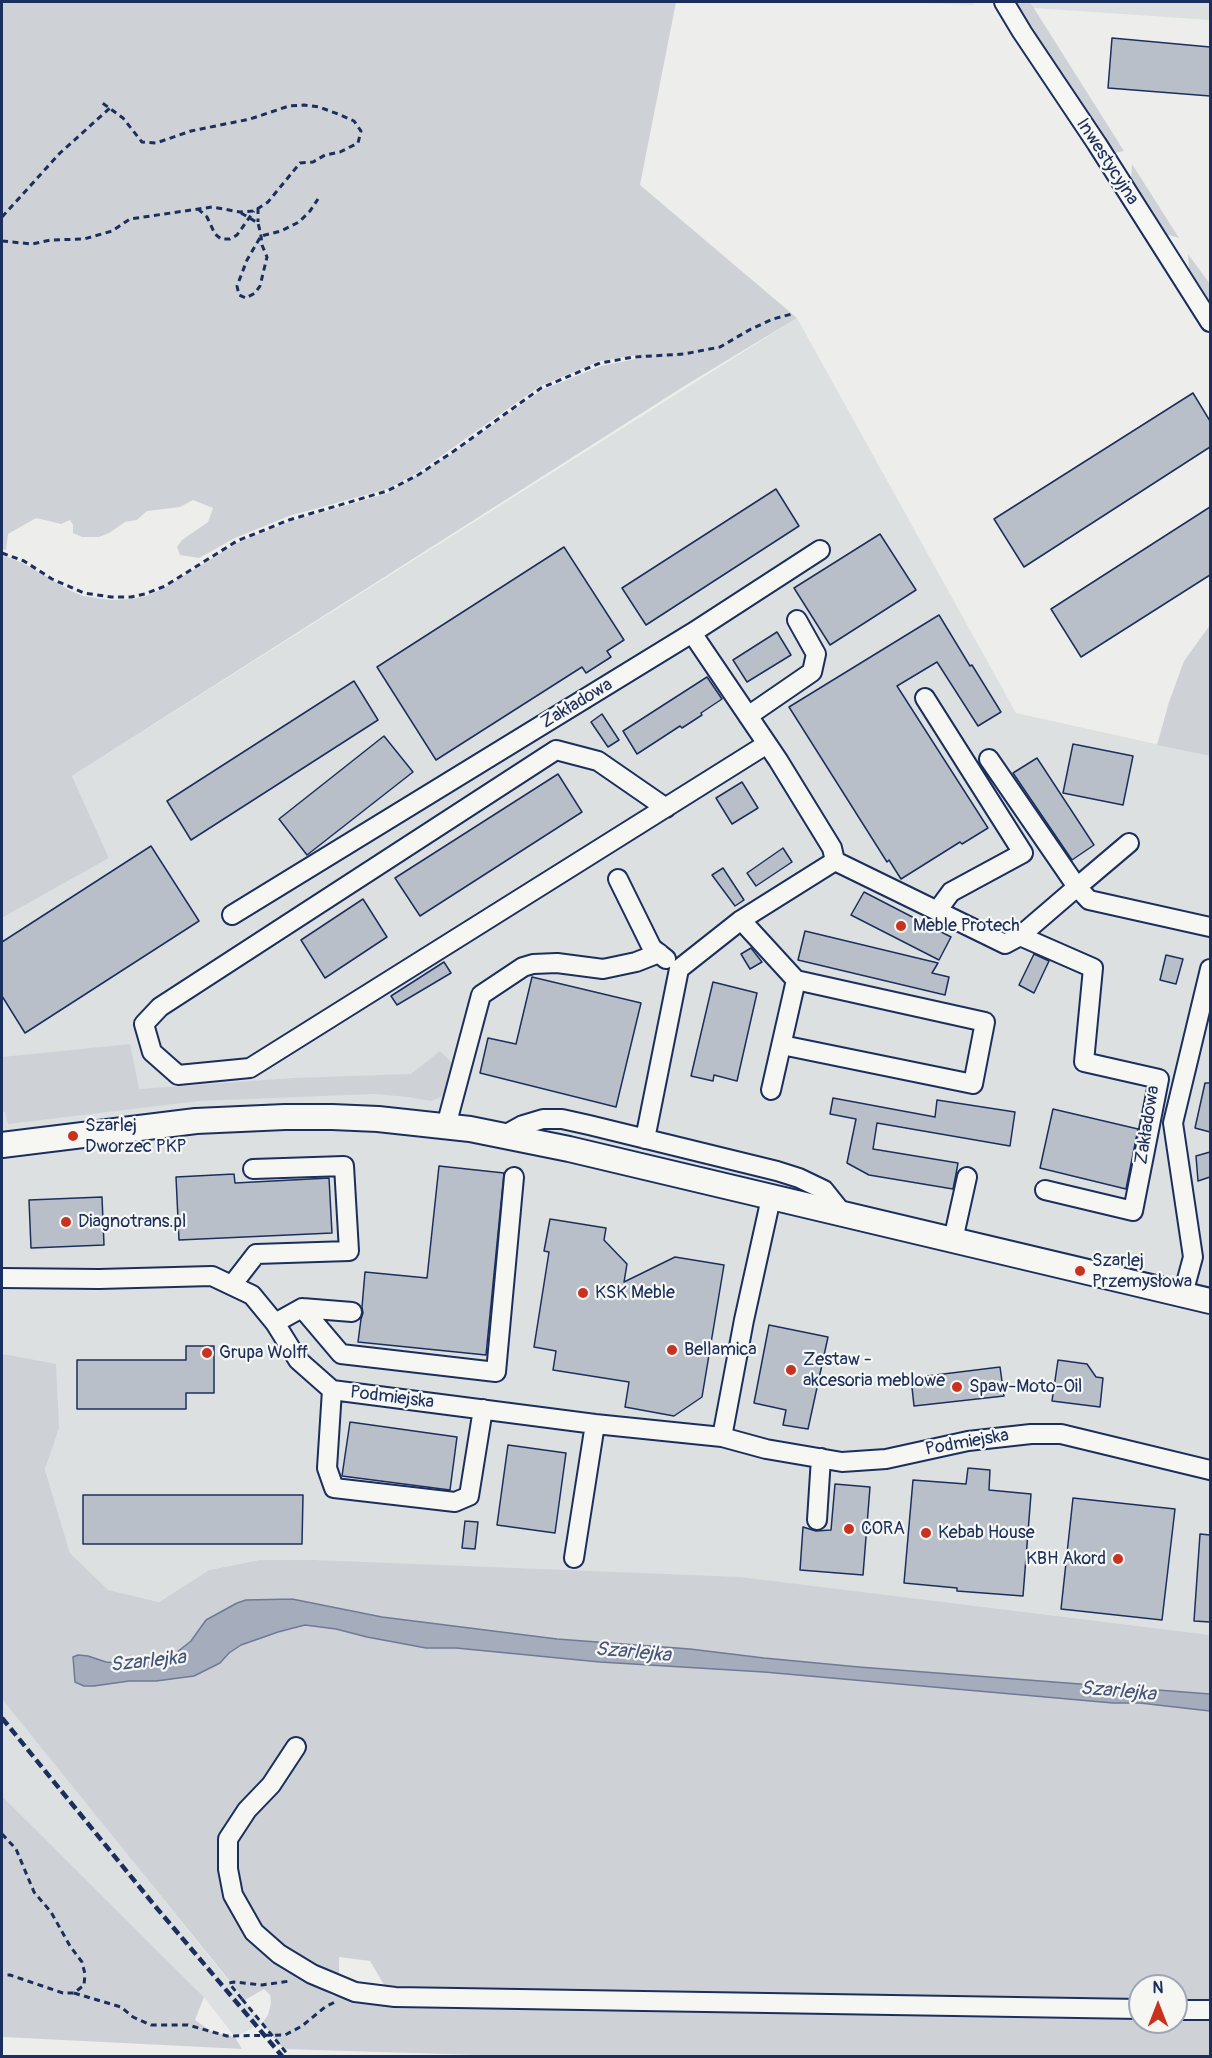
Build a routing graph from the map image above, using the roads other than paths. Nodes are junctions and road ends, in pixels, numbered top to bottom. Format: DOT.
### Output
graph roads {
  1 [pos="1004,2"];
  2 [pos="1210,322"];
  3 [pos="820,550"];
  4 [pos="796,620"];
  5 [pos="692,633"];
  6 [pos="925,698"];
  7 [pos="748,716"];
  8 [pos="767,744"];
  9 [pos="989,759"];
  10 [pos="666,808"];
  11 [pos="1129,843"];
  12 [pos="835,861"];
  13 [pos="618,879"];
  14 [pos="1077,887"];
  15 [pos="937,911"];
  16 [pos="232,915"];
  17 [pos="741,920"];
  18 [pos="1210,927"];
  19 [pos="1020,936"];
  20 [pos="659,953"];
  21 [pos="679,969"];
  22 [pos="1210,969"];
  23 [pos="796,980"];
  24 [pos="782,1045"];
  25 [pos="771,1090"];
  26 [pos="446,1126"];
  27 [pos="503,1136"];
  28 [pos="645,1138"];
  29 [pos="2,1144"];
  30 [pos="253,1169"];
  31 [pos="514,1177"];
  32 [pos="967,1177"];
  33 [pos="1045,1190"];
  34 [pos="771,1198"];
  35 [pos="844,1215"];
  36 [pos="953,1240"];
  37 [pos="2,1278"];
  38 [pos="232,1286"];
  39 [pos="1182,1294"];
  40 [pos="1210,1301"];
  41 [pos="302,1308"];
  42 [pos="351,1312"];
  43 [pos="275,1323"];
  44 [pos="332,1390"];
  45 [pos="483,1409"];
  46 [pos="595,1424"];
  47 [pos="722,1437"];
  48 [pos="821,1458"];
  49 [pos="1210,1470"];
  50 [pos="817,1520"];
  51 [pos="574,1558"];
  52 [pos="296,1748"];
  53 [pos="1128,2009"];
  54 [pos="1188,2010"];
  55 [pos="1210,2010"];
  1 -- 2 [label="street, Inwestycyjna"];
  3 -- 5 [label="street, Zakładowa"];
  4 -- 7 [label="street"];
  5 -- 7 [label="street"];
  5 -- 16 [label="street, Zakładowa"];
  6 -- 15 [label="street"];
  7 -- 8 [label="street"];
  8 -- 10 [label="street"];
  8 -- 12 [label="street"];
  9 -- 14 [label="street"];
  10 -- 10 [label="street"];
  11 -- 14 [label="street"];
  12 -- 15 [label="street, Zakładowa"];
  12 -- 17 [label="street"];
  13 -- 20 [label="street"];
  14 -- 18 [label="street"];
  14 -- 19 [label="street"];
  15 -- 19 [label="street, Zakładowa"];
  17 -- 21 [label="street"];
  17 -- 23 [label="street"];
  19 -- 33 [label="street, Zakładowa"];
  20 -- 21 [label="street"];
  20 -- 26 [label="street"];
  21 -- 28 [label="street"];
  22 -- 39 [label="street"];
  23 -- 24 [label="street"];
  23 -- 24 [label="street"];
  24 -- 25 [label="street"];
  26 -- 27 [label="main road"];
  26 -- 29 [label="main road"];
  27 -- 28 [label="street"];
  27 -- 34 [label="main road"];
  28 -- 35 [label="street"];
  30 -- 38 [label="street"];
  31 -- 41 [label="street"];
  32 -- 36 [label="street"];
  34 -- 35 [label="main road"];
  34 -- 47 [label="street"];
  35 -- 36 [label="main road"];
  36 -- 39 [label="main road"];
  37 -- 38 [label="street, Podmiejska"];
  38 -- 43 [label="street, Podmiejska"];
  39 -- 40 [label="main road"];
  41 -- 42 [label="street"];
  41 -- 43 [label="street"];
  43 -- 44 [label="street, Podmiejska"];
  44 -- 45 [label="street, Podmiejska"];
  44 -- 45 [label="street"];
  45 -- 46 [label="street, Podmiejska"];
  46 -- 47 [label="street, Podmiejska"];
  46 -- 51 [label="street"];
  47 -- 48 [label="street, Podmiejska"];
  48 -- 49 [label="street, Podmiejska"];
  48 -- 50 [label="street"];
  52 -- 53 [label="street"];
  54 -- 55 [label="street"];
}
